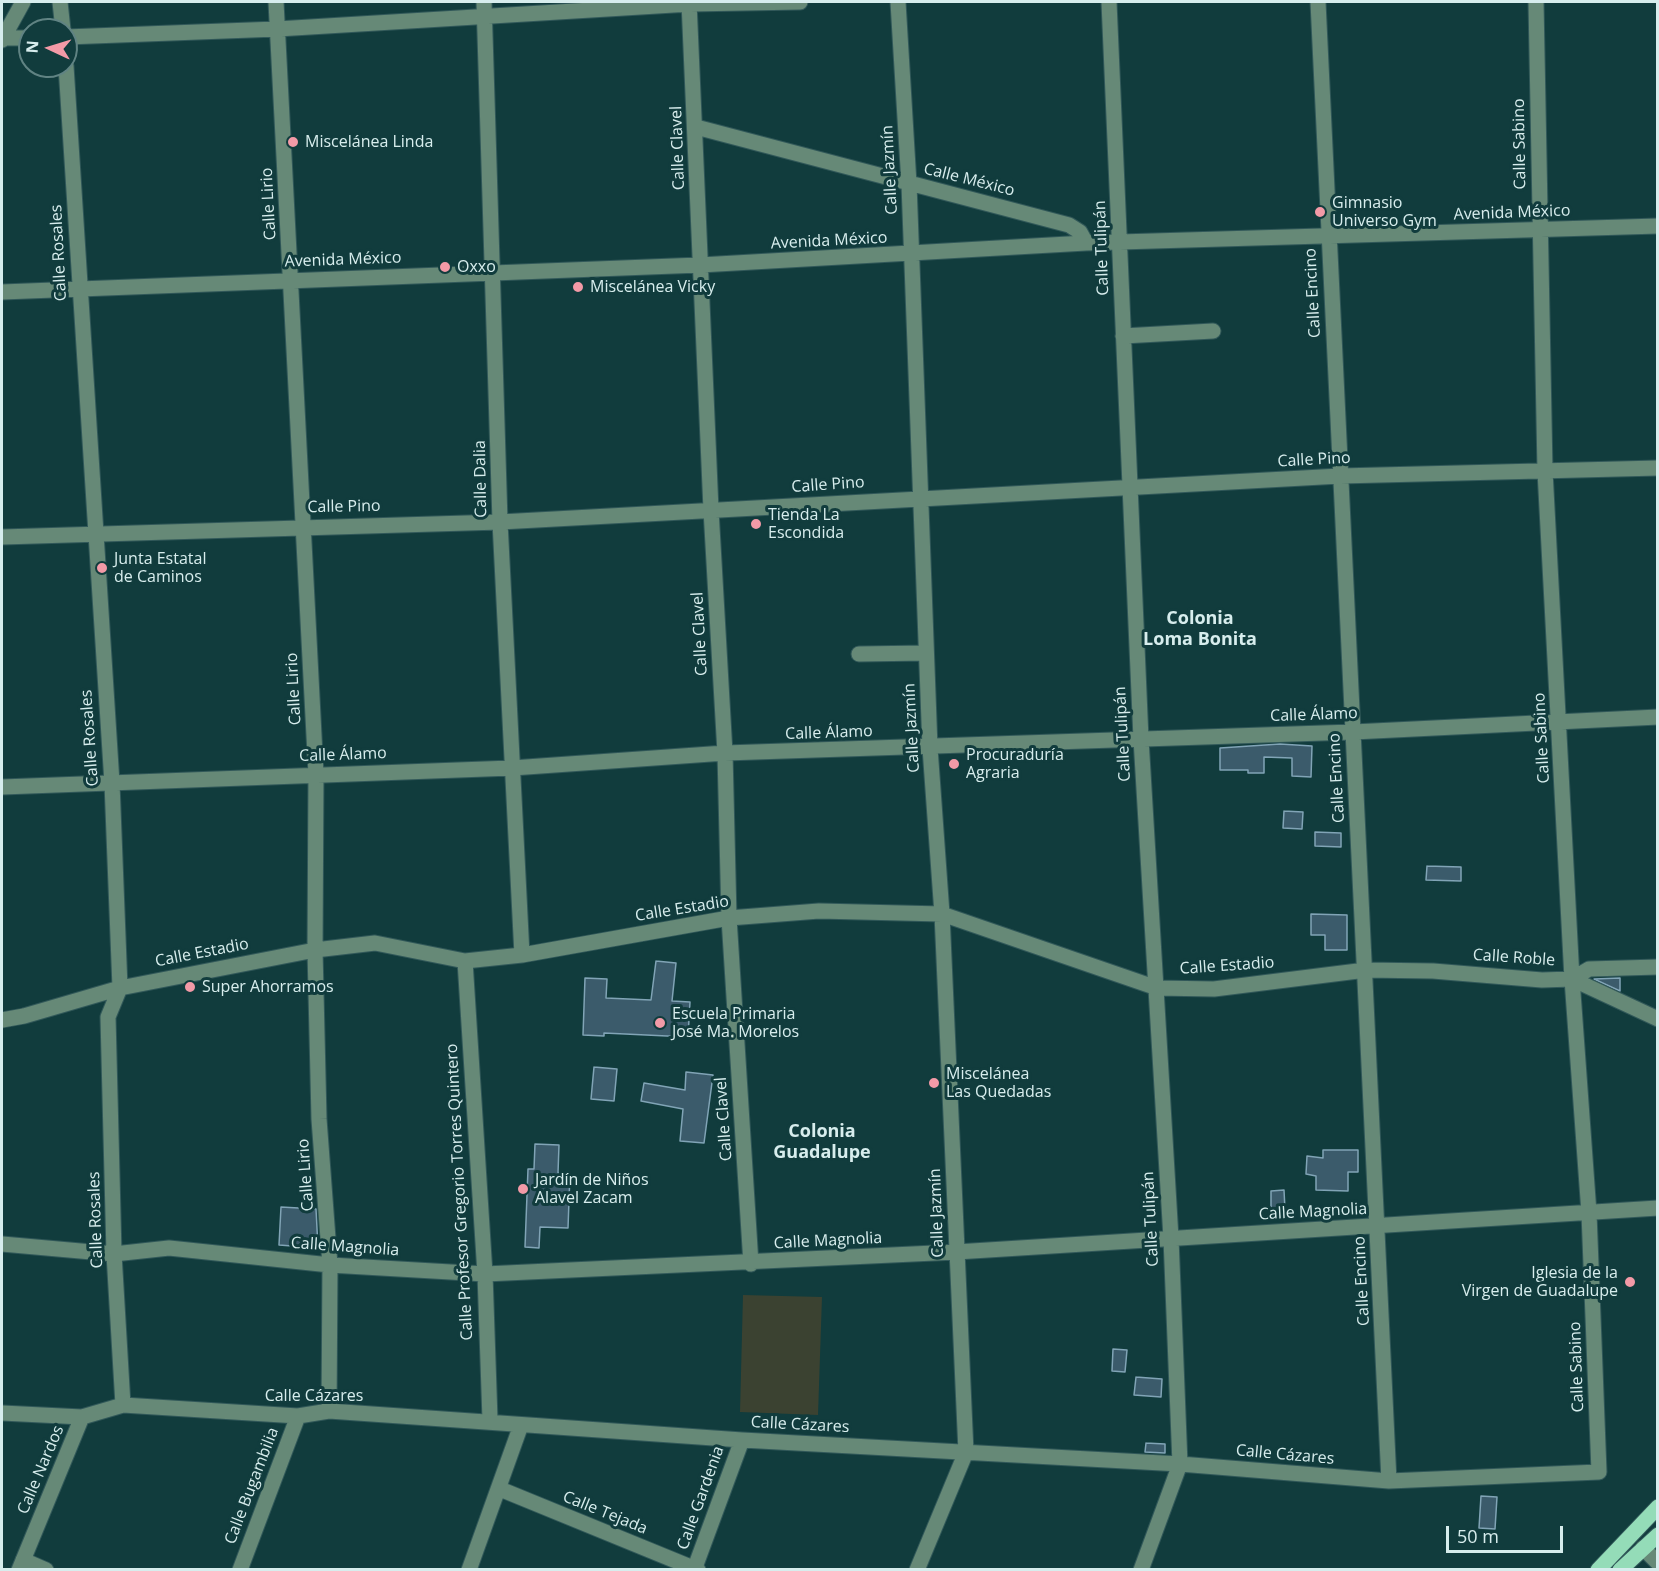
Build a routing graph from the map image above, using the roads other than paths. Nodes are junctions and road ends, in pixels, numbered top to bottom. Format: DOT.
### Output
graph roads {
  1 [pos="23,2"];
  2 [pos="60,2"];
  3 [pos="276,2"];
  4 [pos="484,2"];
  5 [pos="800,2"];
  6 [pos="898,2"];
  7 [pos="1109,2"];
  8 [pos="1318,2"];
  9 [pos="1536,2"];
  10 [pos="689,3"];
  11 [pos="62,18"];
  12 [pos="485,19"];
  13 [pos="277,29"];
  14 [pos="78,37"];
  15 [pos="18,38"];
  16 [pos="2,39"];
  17 [pos="67,78"];
  18 [pos="696,127"];
  19 [pos="909,184"];
  20 [pos="1658,226"];
  21 [pos="1539,231"];
  22 [pos="1328,237"];
  23 [pos="1120,242"];
  24 [pos="1086,243"];
  25 [pos="911,255"];
  26 [pos="700,266"];
  27 [pos="494,273"];
  28 [pos="292,280"];
  29 [pos="79,289"];
  30 [pos="2,292"];
  31 [pos="1213,331"];
  32 [pos="1123,336"];
  33 [pos="1658,468"];
  34 [pos="1545,471"];
  35 [pos="1340,476"];
  36 [pos="1132,489"];
  37 [pos="919,497"];
  38 [pos="711,510"];
  39 [pos="500,522"];
  40 [pos="304,526"];
  41 [pos="94,535"];
  42 [pos="2,537"];
  43 [pos="926,653"];
  44 [pos="859,654"];
  45 [pos="1658,717"];
  46 [pos="1559,722"];
  47 [pos="1353,732"];
  48 [pos="1141,739"];
  49 [pos="930,748"];
  50 [pos="725,753"];
  51 [pos="513,768"];
  52 [pos="316,774"];
  53 [pos="112,783"];
  54 [pos="2,787"];
  55 [pos="942,914"];
  56 [pos="729,918"];
  57 [pos="315,950"];
  58 [pos="522,955"];
  59 [pos="465,961"];
  60 [pos="1658,967"];
  61 [pos="1366,970"];
  62 [pos="1572,979"];
  63 [pos="120,988"];
  64 [pos="1157,988"];
  65 [pos="1658,1019"];
  66 [pos="2,1020"];
  67 [pos="1658,1208"];
  68 [pos="1589,1213"];
  69 [pos="1378,1227"];
  70 [pos="1171,1238"];
  71 [pos="2,1244"];
  72 [pos="956,1252"];
  73 [pos="114,1254"];
  74 [pos="751,1264"];
  75 [pos="330,1265"];
  76 [pos="485,1274"];
  77 [pos="123,1406"];
  78 [pos="329,1411"];
  79 [pos="2,1413"];
  80 [pos="298,1416"];
  81 [pos="82,1417"];
  82 [pos="490,1420"];
  83 [pos="521,1425"];
  84 [pos="742,1440"];
  85 [pos="966,1452"];
  86 [pos="1180,1464"];
  87 [pos="1599,1472"];
  88 [pos="1389,1481"];
  89 [pos="500,1489"];
  90 [pos="1658,1507"];
  91 [pos="1658,1535"];
  92 [pos="1643,1548"];
  93 [pos="1658,1563"];
  94 [pos="21,1565"];
  95 [pos="46,1569"];
  96 [pos="240,1569"];
  97 [pos="469,1569"];
  98 [pos="696,1569"];
  99 [pos="917,1569"];
  100 [pos="1141,1569"];
  101 [pos="1598,1569"];
  102 [pos="1620,1569"];
  1 -- 16 [label="street"];
  2 -- 11 [label="street"];
  3 -- 13 [label="street, Calle Lirio"];
  4 -- 12 [label="street, Calle Dalia"];
  5 -- 10 [label="street"];
  6 -- 19 [label="street, Calle Jazmín"];
  7 -- 23 [label="street, Calle Tulipán"];
  8 -- 22 [label="street, Calle Encino"];
  9 -- 21 [label="street, Calle Sabino"];
  10 -- 12 [label="street"];
  10 -- 18 [label="street, Calle Clavel"];
  12 -- 13 [label="street"];
  12 -- 27 [label="street, Calle Dalia"];
  13 -- 14 [label="street"];
  13 -- 28 [label="street, Calle Lirio"];
  15 -- 16 [label="street"];
  17 -- 29 [label="street, Calle Rosales"];
  18 -- 19 [label="street, Calle México"];
  18 -- 26 [label="street, Calle Clavel"];
  19 -- 24 [label="street, Calle México"];
  19 -- 25 [label="street, Calle Jazmín"];
  20 -- 21 [label="street, Avenida México"];
  21 -- 22 [label="street, Avenida México"];
  21 -- 34 [label="street, Calle Sabino"];
  22 -- 23 [label="street, Avenida México"];
  22 -- 35 [label="street, Calle Encino"];
  23 -- 24 [label="street, Avenida México"];
  23 -- 32 [label="street, Calle Tulipán"];
  24 -- 25 [label="street, Avenida México"];
  25 -- 26 [label="street, Avenida México"];
  25 -- 37 [label="street, Calle Jazmín"];
  26 -- 27 [label="street, Avenida México"];
  26 -- 38 [label="street, Calle Clavel"];
  27 -- 28 [label="street, Avenida México"];
  27 -- 39 [label="street, Calle Dalia"];
  28 -- 29 [label="street, Avenida México"];
  28 -- 40 [label="street, Calle Lirio"];
  29 -- 30 [label="street, Avenida México"];
  29 -- 41 [label="street, Calle Rosales"];
  31 -- 32 [label="street"];
  32 -- 36 [label="street, Calle Tulipán"];
  33 -- 34 [label="street, Calle Pino"];
  34 -- 35 [label="street, Calle Pino"];
  34 -- 46 [label="street, Calle Sabino"];
  35 -- 36 [label="street, Calle Pino"];
  35 -- 47 [label="street, Calle Encino"];
  36 -- 37 [label="street, Calle Pino"];
  36 -- 48 [label="street, Calle Tulipán"];
  37 -- 38 [label="street, Calle Pino"];
  37 -- 43 [label="street, Calle Jazmín"];
  38 -- 39 [label="street, Calle Pino"];
  38 -- 50 [label="street, Calle Clavel"];
  39 -- 40 [label="street, Calle Pino"];
  39 -- 51 [label="street, Calle Dalia"];
  40 -- 41 [label="street, Calle Pino"];
  40 -- 52 [label="street, Calle Lirio"];
  41 -- 42 [label="street, Calle Pino"];
  41 -- 53 [label="street, Calle Rosales"];
  43 -- 44 [label="street"];
  43 -- 49 [label="street, Calle Jazmín"];
  45 -- 46 [label="street, Calle Álamo"];
  46 -- 47 [label="street, Calle Álamo"];
  46 -- 62 [label="street, Calle Sabino"];
  47 -- 48 [label="street, Calle Álamo"];
  47 -- 61 [label="street, Calle Encino"];
  48 -- 49 [label="street, Calle Álamo"];
  48 -- 64 [label="street, Calle Tulipán"];
  49 -- 50 [label="street, Calle Álamo"];
  49 -- 55 [label="street, Calle Jazmín"];
  50 -- 51 [label="street, Calle Álamo"];
  50 -- 56 [label="street, Calle Clavel"];
  51 -- 52 [label="street, Calle Álamo"];
  51 -- 58 [label="street, Calle Dalia"];
  52 -- 53 [label="street, Calle Álamo"];
  52 -- 57 [label="street, Calle Lirio"];
  53 -- 54 [label="street, Calle Álamo"];
  53 -- 63 [label="street, Calle Rosales"];
  55 -- 56 [label="street, Calle Estadio"];
  55 -- 64 [label="street, Calle Estadio"];
  55 -- 72 [label="street, Calle Jazmín"];
  56 -- 58 [label="street, Calle Estadio"];
  56 -- 74 [label="street, Calle Clavel"];
  57 -- 59 [label="street, Calle Estadio"];
  57 -- 63 [label="street, Calle Estadio"];
  57 -- 75 [label="street, Calle Lirio"];
  58 -- 59 [label="street, Calle Estadio"];
  59 -- 76 [label="street, Calle Profesor Gregorio Torres Quintero"];
  60 -- 62 [label="street, Calle Roble"];
  61 -- 62 [label="street, Calle Roble"];
  61 -- 64 [label="street, Calle Estadio"];
  61 -- 69 [label="street, Calle Encino"];
  62 -- 65 [label="street"];
  62 -- 68 [label="street, Calle Sabino"];
  63 -- 66 [label="street, Calle Estadio"];
  63 -- 73 [label="street, Calle Rosales"];
  64 -- 70 [label="street, Calle Tulipán"];
  67 -- 68 [label="street, Calle Magnolia"];
  68 -- 69 [label="street, Calle Magnolia"];
  68 -- 87 [label="street, Calle Sabino"];
  69 -- 70 [label="street, Calle Magnolia"];
  69 -- 88 [label="street, Calle Encino"];
  70 -- 72 [label="street, Calle Magnolia"];
  70 -- 86 [label="street, Calle Tulipán"];
  71 -- 73 [label="street, Calle Magnolia"];
  72 -- 74 [label="street, Calle Magnolia"];
  72 -- 85 [label="street, Calle Jazmín"];
  73 -- 75 [label="street, Calle Magnolia"];
  73 -- 77 [label="street, Calle Rosales"];
  74 -- 76 [label="street, Calle Magnolia"];
  75 -- 76 [label="street, Calle Magnolia"];
  75 -- 78 [label="street, Calle Lirio"];
  76 -- 82 [label="street, Calle Profesor Gregorio Torres Quintero"];
  77 -- 80 [label="street, Calle Cázares"];
  77 -- 81 [label="street, Calle Cázares"];
  78 -- 80 [label="street, Calle Cázares"];
  78 -- 82 [label="street, Calle Cázares"];
  79 -- 81 [label="street, Calle Cázares"];
  80 -- 96 [label="street, Calle Bugambilia"];
  81 -- 94 [label="street, Calle Nardos"];
  82 -- 83 [label="street, Calle Cázares"];
  83 -- 84 [label="street, Calle Cázares"];
  83 -- 89 [label="street"];
  84 -- 85 [label="street, Calle Cázares"];
  84 -- 98 [label="street, Calle Gardenia"];
  85 -- 86 [label="street, Calle Cázares"];
  85 -- 99 [label="street"];
  86 -- 88 [label="street, Calle Cázares"];
  86 -- 100 [label="street"];
  87 -- 88 [label="street, Calle Cázares"];
  89 -- 97 [label="street"];
  89 -- 98 [label="street, Calle Tejada"];
  90 -- 101 [label="main road"];
  91 -- 92 [label="main road"];
  92 -- 93 [label="street"];
  92 -- 102 [label="main road"];
  94 -- 95 [label="street"];
}
